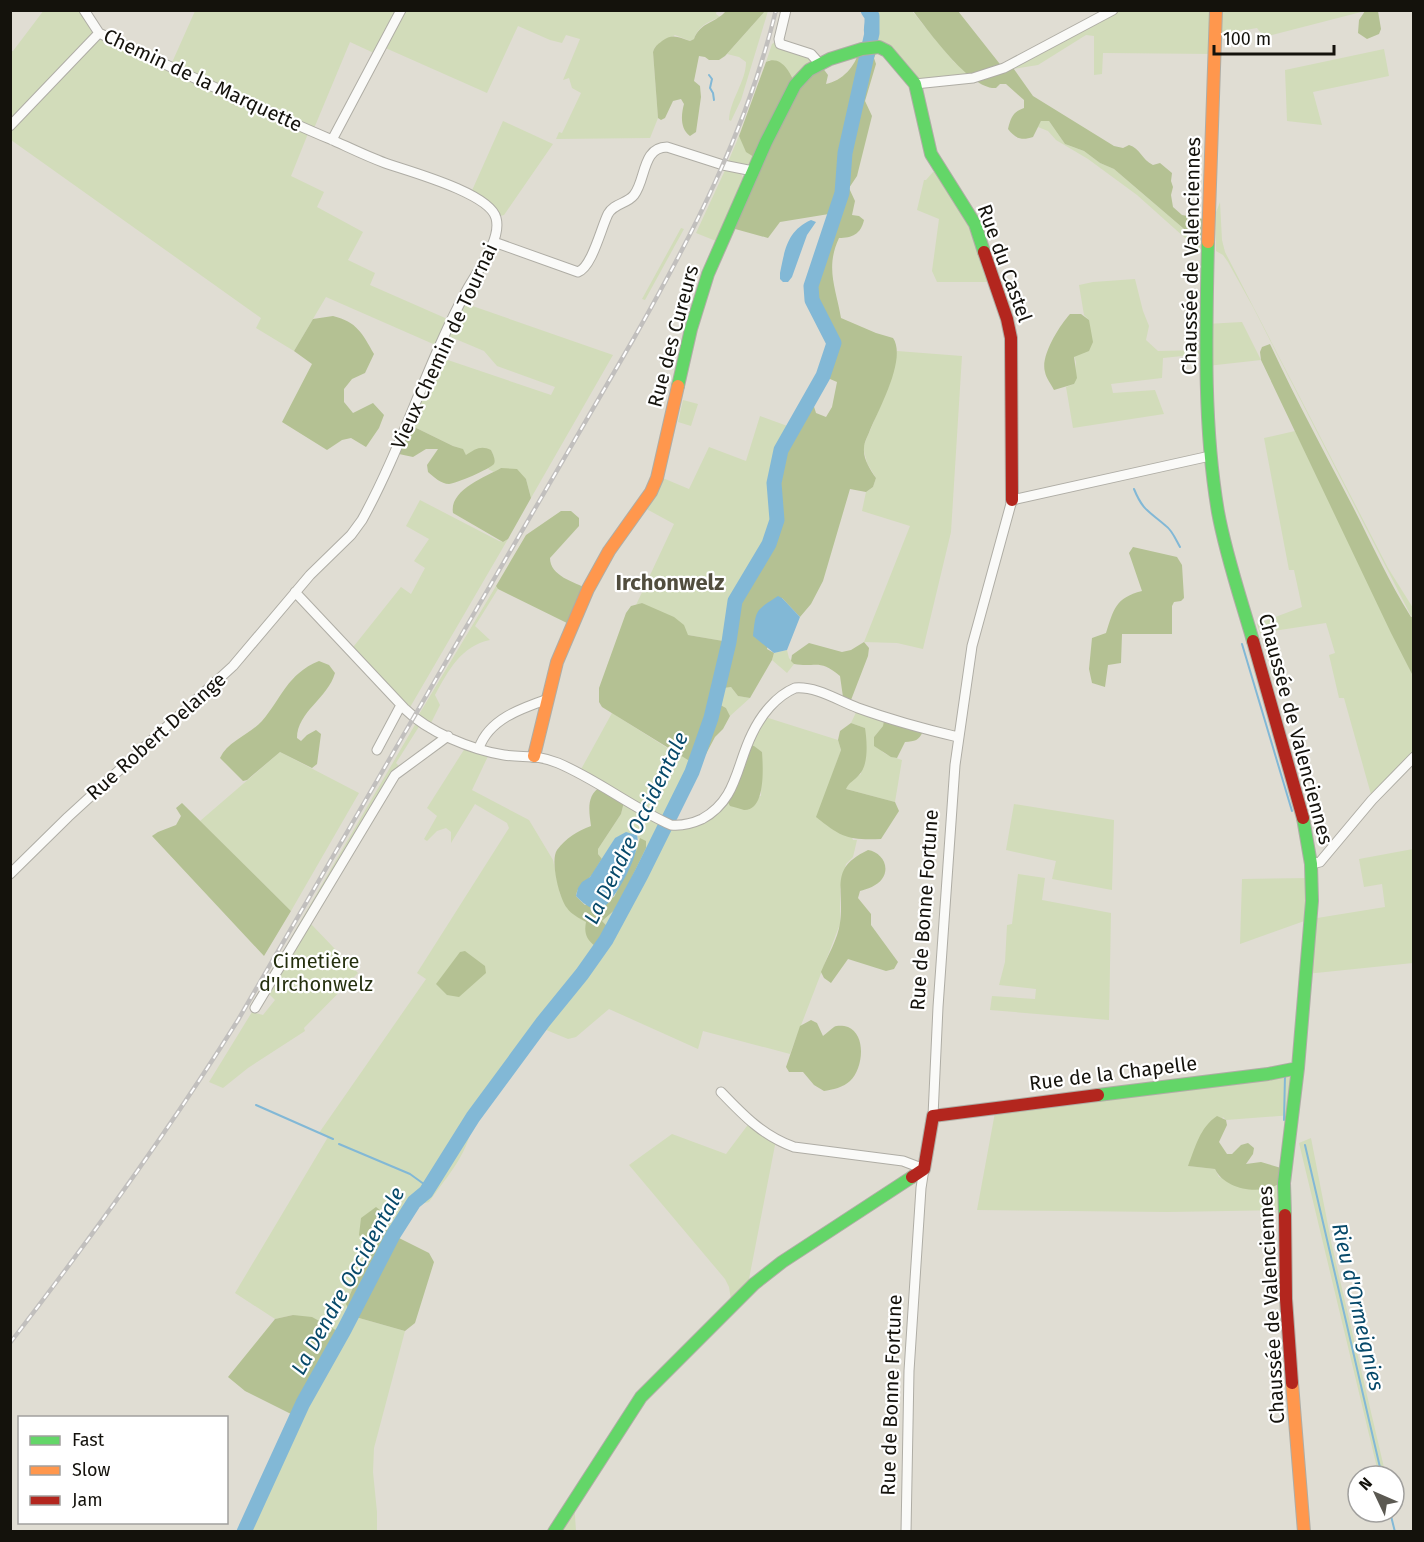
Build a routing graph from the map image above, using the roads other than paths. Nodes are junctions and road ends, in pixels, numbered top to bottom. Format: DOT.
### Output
graph roads {
  1 [pos="84,10"];
  2 [pos="401,10"];
  3 [pos="786,10"];
  4 [pos="1113,10"];
  5 [pos="1216,10"];
  6 [pos="99,33"];
  7 [pos="819,63"];
  8 [pos="915,84"];
  9 [pos="10,126"];
  10 [pos="332,140"];
  11 [pos="753,171"];
  12 [pos="494,242"];
  13 [pos="1210,456"];
  14 [pos="1012,500"];
  15 [pos="296,592"];
  16 [pos="548,699"];
  17 [pos="401,705"];
  18 [pos="448,736"];
  19 [pos="958,737"];
  20 [pos="479,748"];
  21 [pos="377,750"];
  22 [pos="534,756"];
  23 [pos="1413,757"];
  24 [pos="1311,864"];
  25 [pos="10,874"];
  26 [pos="255,1008"];
  27 [pos="1298,1068"];
  28 [pos="721,1092"];
  29 [pos="933,1116"];
  30 [pos="924,1169"];
  31 [pos="554,1532"];
  32 [pos="906,1532"];
  33 [pos="1304,1532"];
  1 -- 6 [label="street, Chemin de la Marquette"];
  2 -- 10 [label="street"];
  3 -- 7 [label="street"];
  4 -- 8 [label="street"];
  5 -- 13 [label="street, Chaussée de Valenciennes"];
  6 -- 9 [label="street"];
  6 -- 10 [label="street, Chemin de la Marquette"];
  7 -- 8 [label="street, Rue des Cureurs"];
  7 -- 11 [label="street, Rue des Cureurs"];
  8 -- 14 [label="street, Rue du Castel"];
  10 -- 12 [label="street, Vieux Chemin de Tournai"];
  11 -- 12 [label="street"];
  11 -- 16 [label="street, Rue des Cureurs"];
  12 -- 15 [label="street, Vieux Chemin de Tournai"];
  13 -- 14 [label="street"];
  13 -- 24 [label="street, Chaussée de Valenciennes"];
  14 -- 19 [label="street, Rue de Bonne Fortune"];
  15 -- 17 [label="street"];
  15 -- 25 [label="street, Rue Robert Delange"];
  16 -- 20 [label="street"];
  16 -- 22 [label="street, Rue des Cureurs"];
  17 -- 18 [label="street"];
  17 -- 21 [label="street"];
  18 -- 20 [label="street"];
  18 -- 26 [label="street"];
  19 -- 22 [label="street"];
  19 -- 29 [label="street, Rue de Bonne Fortune"];
  20 -- 22 [label="street"];
  23 -- 24 [label="street"];
  24 -- 27 [label="street, Chaussée de Valenciennes"];
  27 -- 29 [label="street, Rue de la Chapelle"];
  27 -- 33 [label="street, Chaussée de Valenciennes"];
  28 -- 30 [label="street"];
  29 -- 30 [label="street, Rue de Bonne Fortune"];
  30 -- 31 [label="street"];
  30 -- 32 [label="street, Rue de Bonne Fortune"];
}
